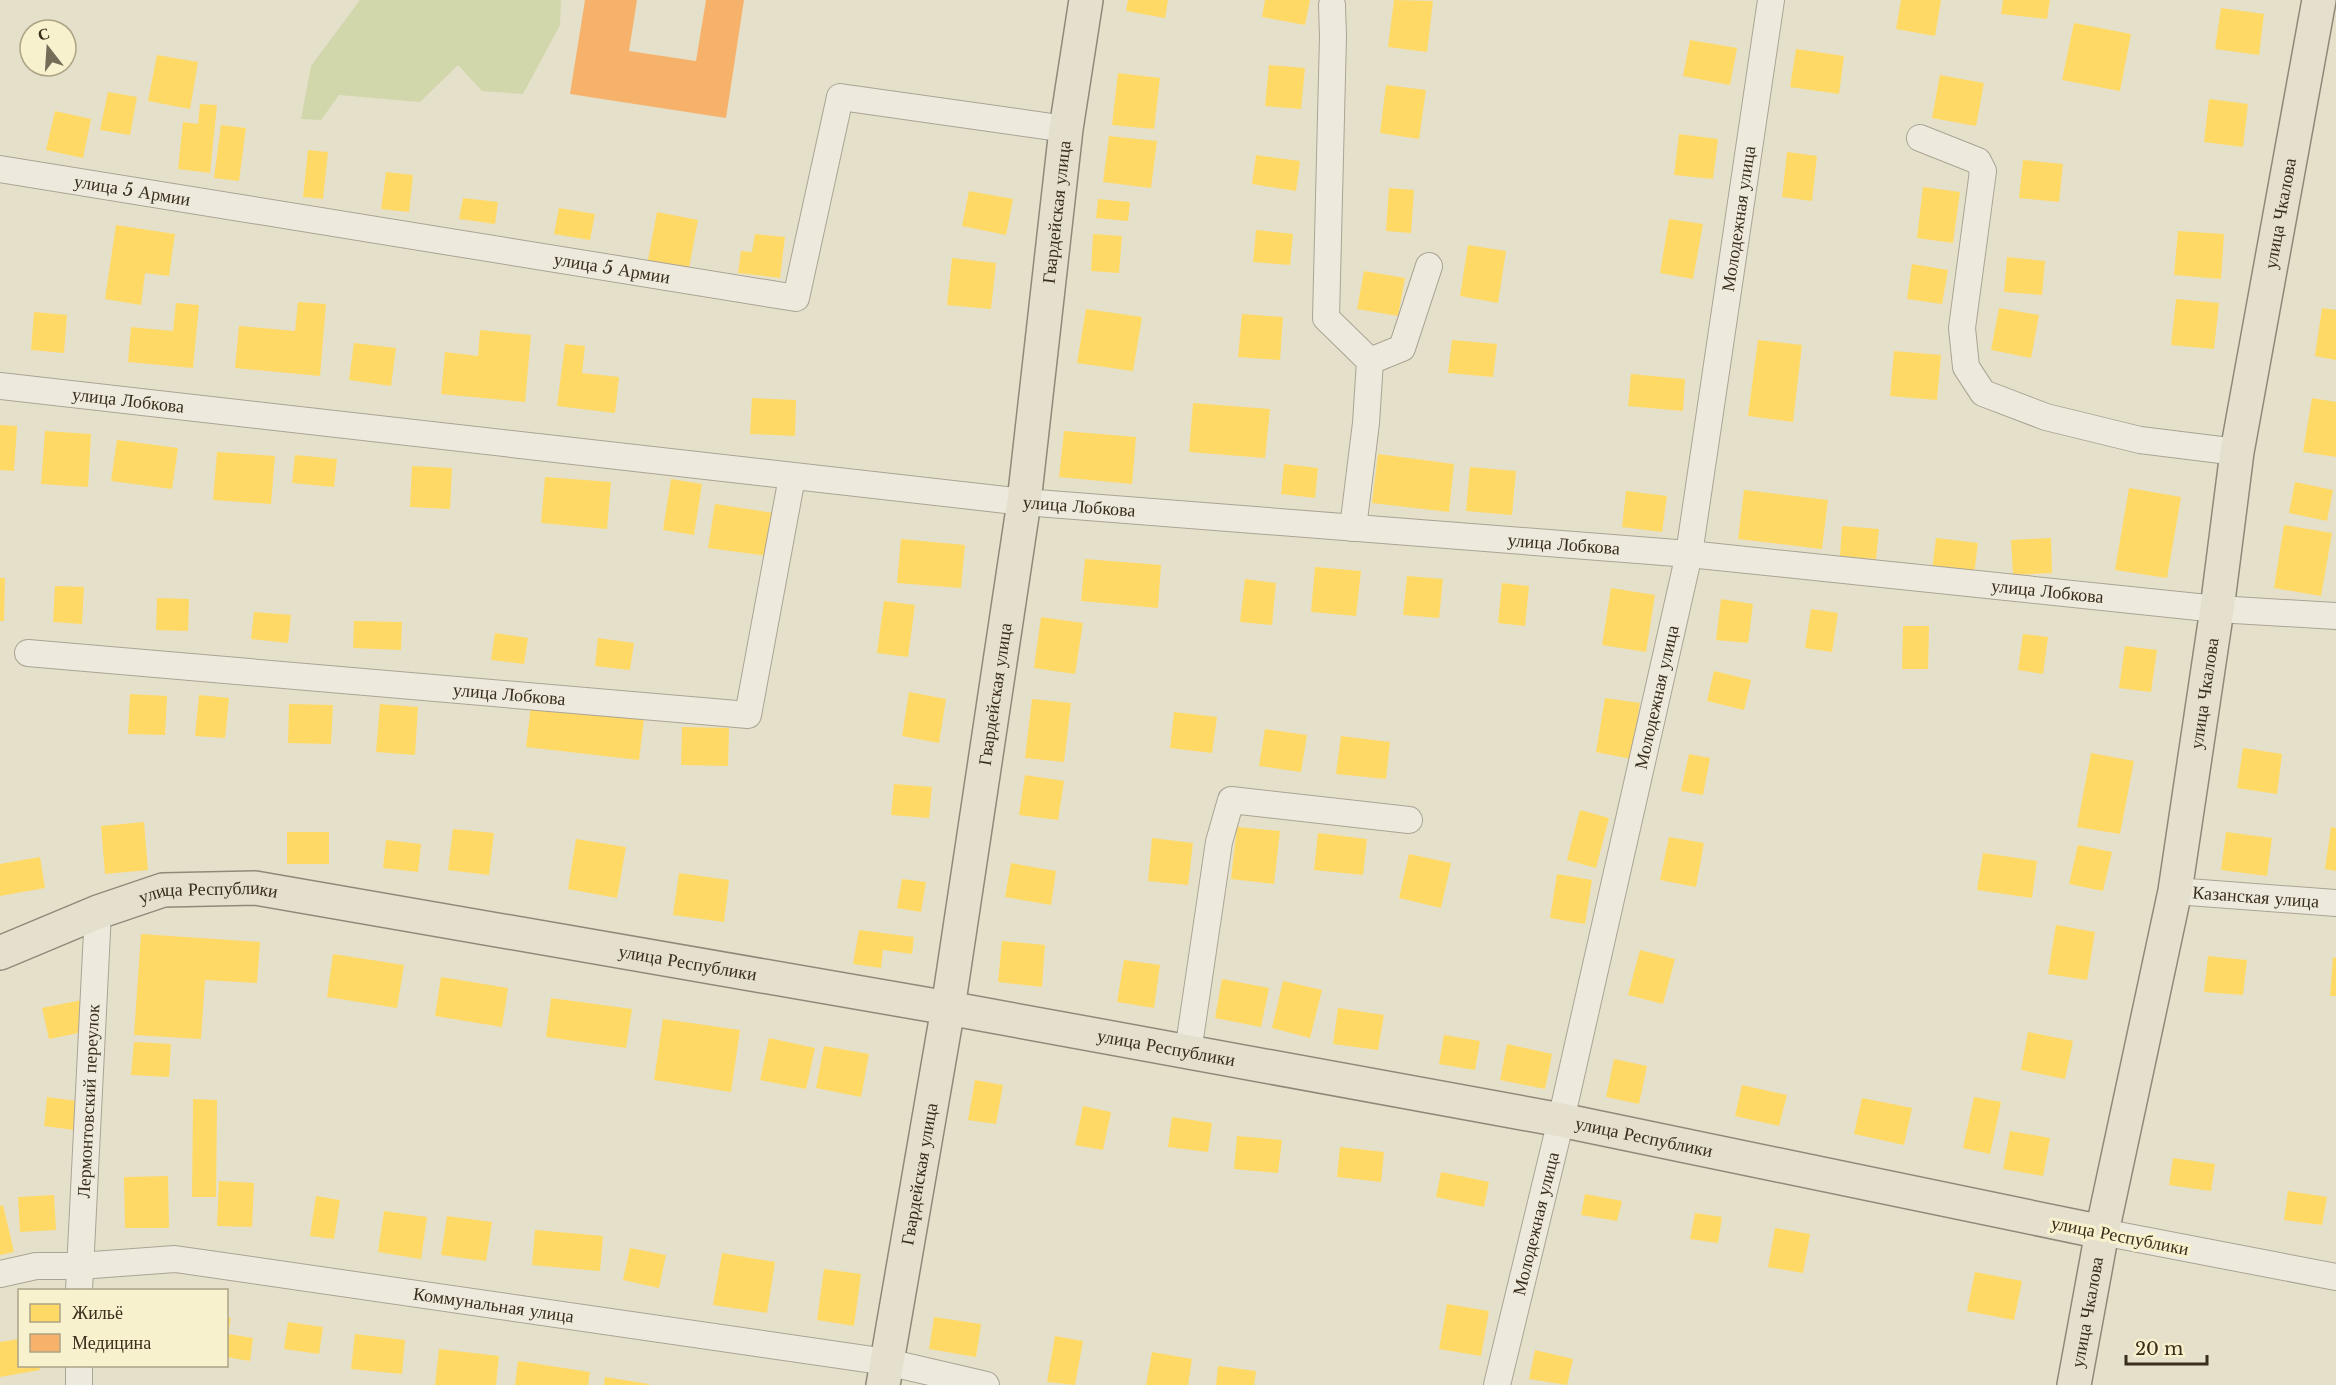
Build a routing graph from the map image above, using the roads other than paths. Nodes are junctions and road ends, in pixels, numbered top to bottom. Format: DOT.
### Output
graph roads {
  1 [pos="1086,0"];
  2 [pos="1771,0"];
  3 [pos="2319,0"];
  4 [pos="1332,5"];
  5 [pos="1066,129"];
  6 [pos="1920,138"];
  7 [pos="0,169"];
  8 [pos="1429,266"];
  9 [pos="1370,361"];
  10 [pos="0,386"];
  11 [pos="2237,452"];
  12 [pos="792,477"];
  13 [pos="1024,502"];
  14 [pos="1353,528"];
  15 [pos="1689,554"];
  16 [pos="2217,609"];
  17 [pos="2336,616"];
  18 [pos="28,653"];
  19 [pos="1409,820"];
  20 [pos="2175,891"];
  21 [pos="2336,903"];
  22 [pos="98,912"];
  23 [pos="0,953"];
  24 [pos="948,1008"];
  25 [pos="1188,1052"];
  26 [pos="1561,1120"];
  27 [pos="2102,1232"];
  28 [pos="0,1274"];
  29 [pos="2336,1277"];
  30 [pos="79,1278"];
  31 [pos="79,1367"];
  32 [pos="885,1373"];
  33 [pos="79,1385"];
  34 [pos="986,1385"];
  35 [pos="1497,1385"];
  36 [pos="2074,1385"];
  1 -- 5 [label="main road, Гвардейская улица"];
  2 -- 15 [label="street, Молодежная улица"];
  3 -- 11 [label="main road, улица Чкалова"];
  4 -- 9 [label="street"];
  5 -- 7 [label="street, улица 5 Армии"];
  5 -- 13 [label="main road, Гвардейская улица"];
  6 -- 11 [label="street"];
  8 -- 9 [label="street"];
  9 -- 14 [label="street"];
  10 -- 12 [label="street, улица Лобкова"];
  11 -- 16 [label="main road, улица Чкалова"];
  12 -- 13 [label="street, улица Лобкова"];
  12 -- 18 [label="street, улица Лобкова"];
  13 -- 14 [label="street, улица Лобкова"];
  13 -- 24 [label="main road, Гвардейская улица"];
  14 -- 15 [label="street, улица Лобкова"];
  15 -- 16 [label="street, улица Лобкова"];
  15 -- 26 [label="street, Молодежная улица"];
  16 -- 17 [label="street, улица Лобкова"];
  16 -- 20 [label="main road, улица Чкалова"];
  19 -- 25 [label="street"];
  20 -- 21 [label="street, Казанская улица"];
  20 -- 27 [label="main road, улица Чкалова"];
  22 -- 23 [label="main road, улица Республики"];
  22 -- 24 [label="main road, улица Республики"];
  22 -- 30 [label="street, Лермонтовский переулок"];
  24 -- 25 [label="main road, улица Республики"];
  24 -- 32 [label="main road, Гвардейская улица"];
  25 -- 26 [label="main road, улица Республики"];
  26 -- 27 [label="main road, улица Республики"];
  26 -- 35 [label="street, Молодежная улица"];
  27 -- 29 [label="street, улица Республики"];
  27 -- 36 [label="main road, улица Чкалова"];
  28 -- 30 [label="street, Коммунальная улица"];
  30 -- 32 [label="street, Коммунальная улица"];
  31 -- 33 [label="street"];
  32 -- 34 [label="street, Коммунальная улица"];
}
